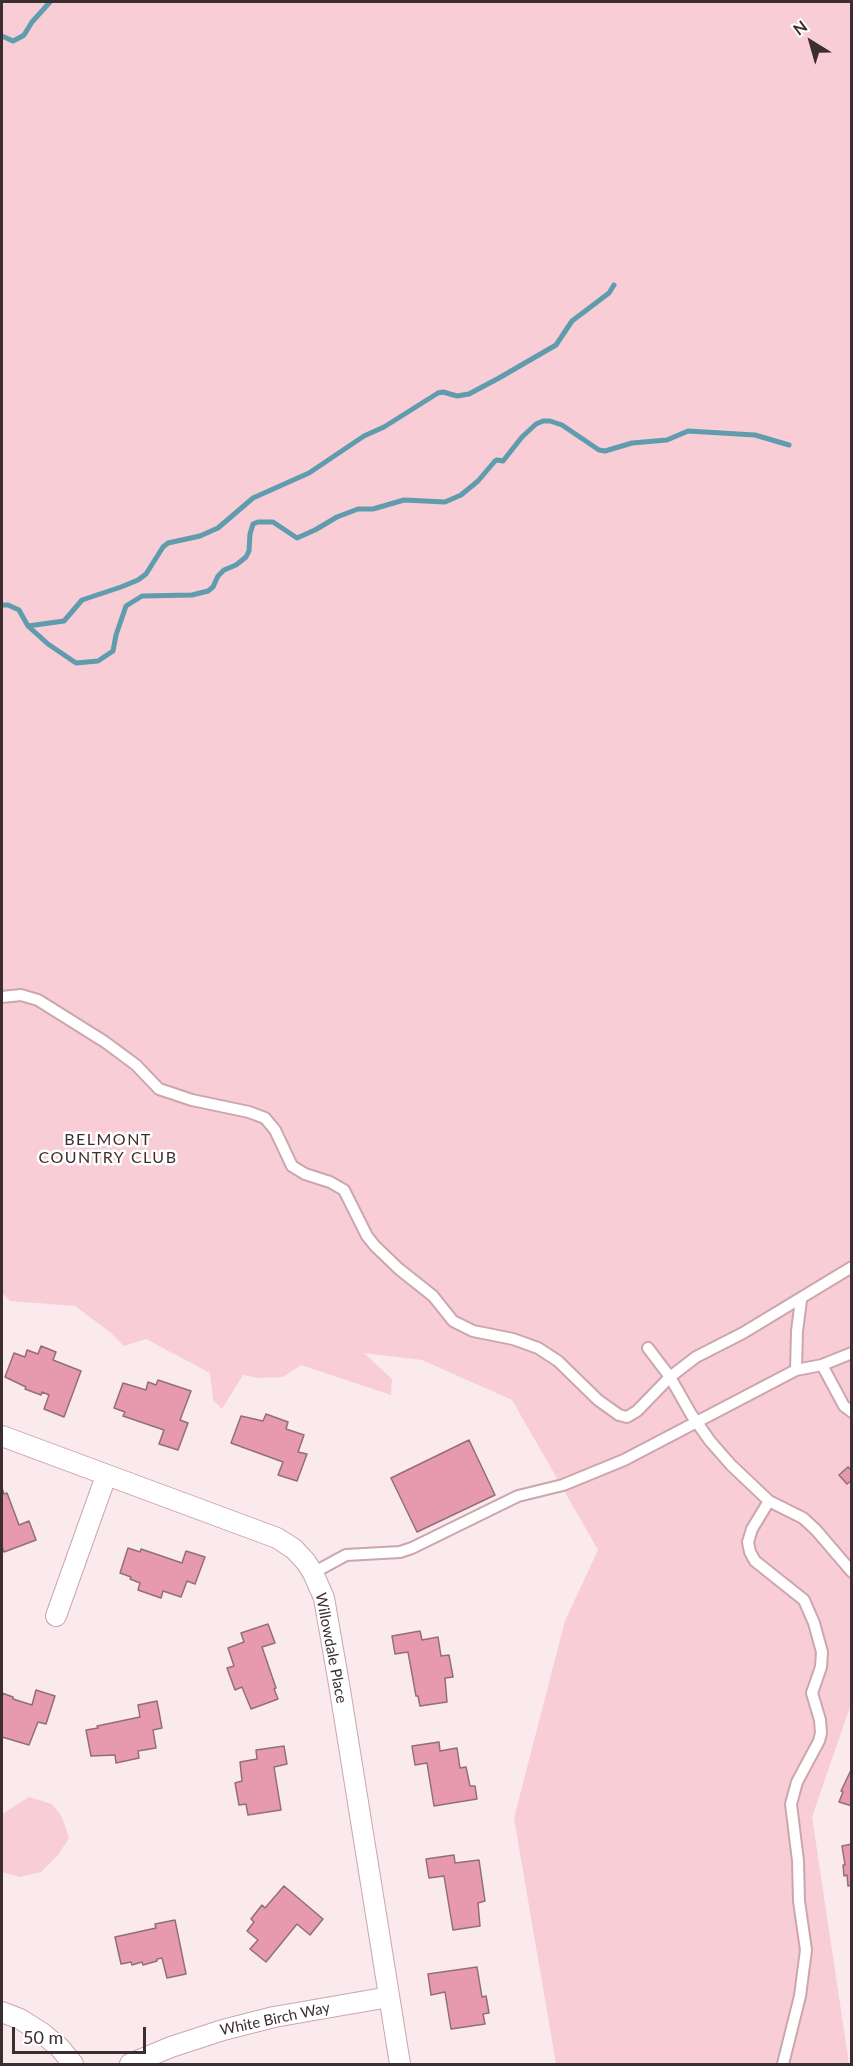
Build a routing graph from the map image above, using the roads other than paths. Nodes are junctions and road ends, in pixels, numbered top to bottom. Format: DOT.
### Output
graph roads {
  1 [pos="2,997"];
  2 [pos="852,1267"];
  3 [pos="801,1299"];
  4 [pos="648,1348"];
  5 [pos="852,1353"];
  6 [pos="822,1365"];
  7 [pos="796,1370"];
  8 [pos="670,1377"];
  9 [pos="852,1412"];
  10 [pos="697,1422"];
  11 [pos="2,1436"];
  12 [pos="106,1476"];
  13 [pos="769,1501"];
  14 [pos="852,1572"];
  15 [pos="313,1573"];
  16 [pos="56,1616"];
  17 [pos="389,1997"];
  18 [pos="2,2012"];
  19 [pos="73,2064"];
  20 [pos="130,2064"];
  21 [pos="400,2064"];
  22 [pos="783,2064"];
  1 -- 8 [label="lane"];
  2 -- 3 [label="lane"];
  3 -- 7 [label="lane"];
  3 -- 8 [label="lane"];
  4 -- 8 [label="lane"];
  5 -- 6 [label="lane"];
  6 -- 7 [label="lane"];
  6 -- 9 [label="lane"];
  7 -- 10 [label="lane"];
  8 -- 10 [label="lane"];
  10 -- 13 [label="lane"];
  10 -- 15 [label="lane"];
  11 -- 12 [label="street, Willowdale Place"];
  12 -- 15 [label="street, Willowdale Place"];
  12 -- 16 [label="street"];
  13 -- 14 [label="lane"];
  13 -- 22 [label="lane"];
  15 -- 17 [label="street, Willowdale Place"];
  17 -- 20 [label="street, White Birch Way"];
  17 -- 21 [label="street, Willowdale Place"];
  18 -- 19 [label="street"];
}
